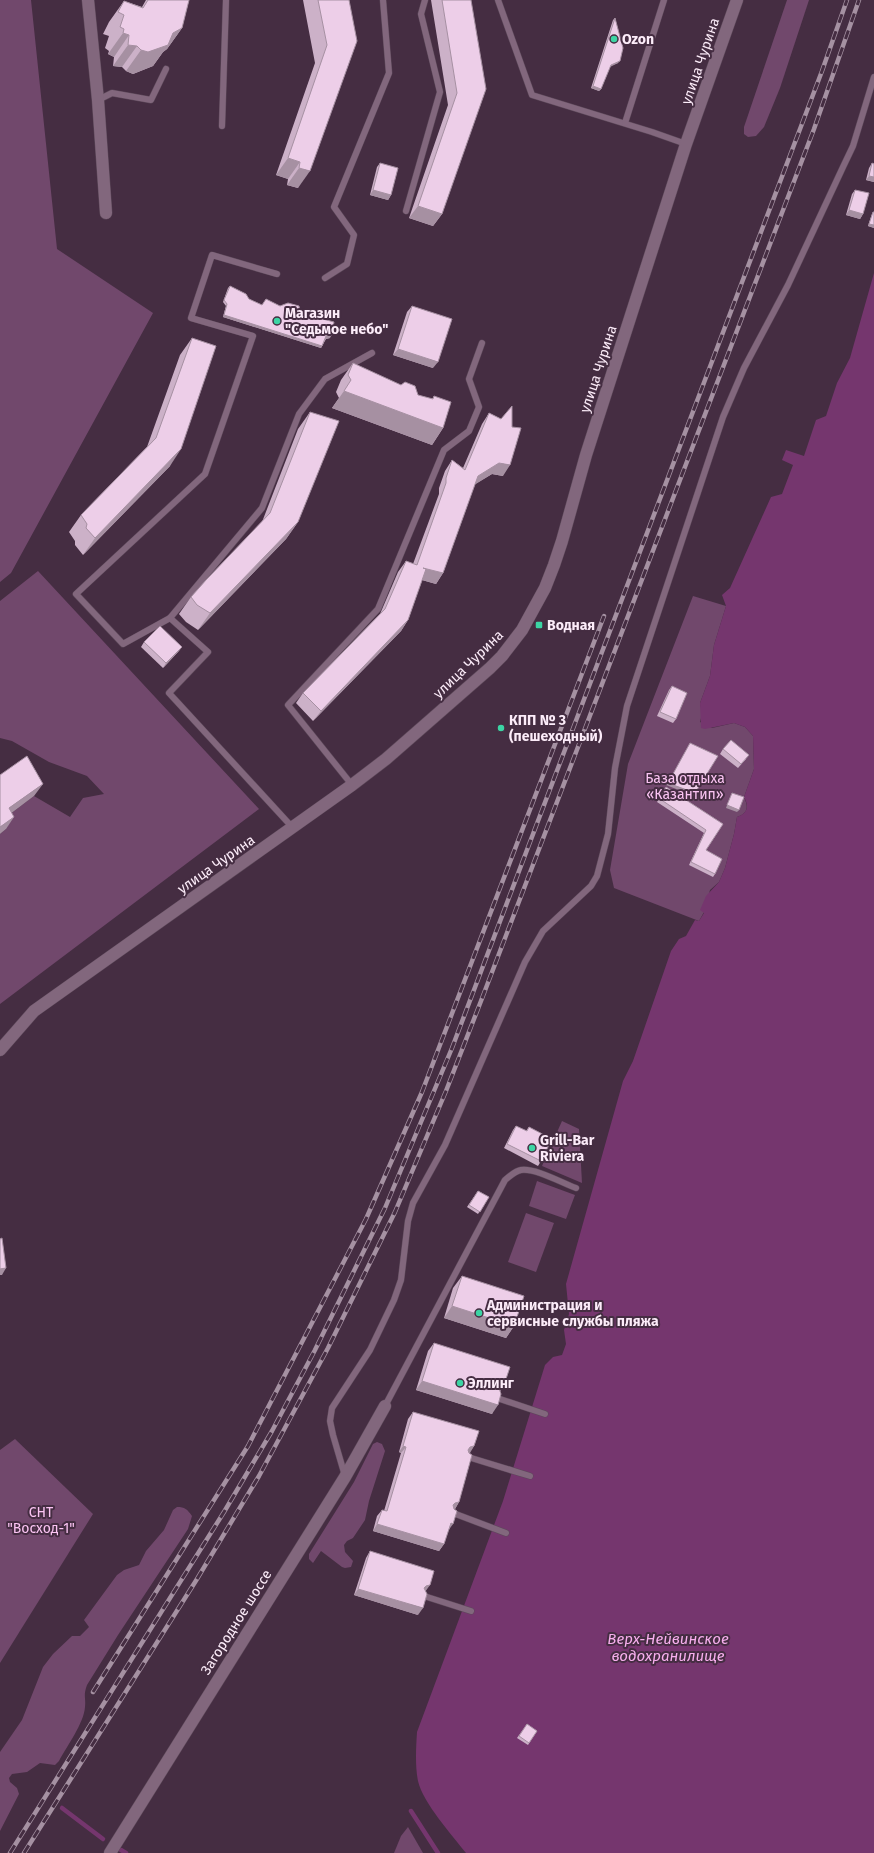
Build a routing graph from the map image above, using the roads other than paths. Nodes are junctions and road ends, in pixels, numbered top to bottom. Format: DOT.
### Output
graph roads {
  1 [pos="88,0"];
  2 [pos="226,0"];
  3 [pos="383,0"];
  4 [pos="425,0"];
  5 [pos="498,0"];
  6 [pos="664,0"];
  7 [pos="737,0"];
  8 [pos="166,69"];
  9 [pos="874,77"];
  10 [pos="98,100"];
  11 [pos="625,123"];
  12 [pos="222,126"];
  13 [pos="686,144"];
  14 [pos="406,211"];
  15 [pos="106,212"];
  16 [pos="277,274"];
  17 [pos="326,278"];
  18 [pos="482,343"];
  19 [pos="372,353"];
  20 [pos="170,618"];
  21 [pos="352,785"];
  22 [pos="293,828"];
  23 [pos="0,1050"];
  24 [pos="576,1188"];
  25 [pos="497,1398"];
  26 [pos="385,1406"];
  27 [pos="545,1414"];
  28 [pos="468,1458"];
  29 [pos="530,1476"];
  30 [pos="345,1477"];
  31 [pos="453,1513"];
  32 [pos="506,1533"];
  33 [pos="424,1596"];
  34 [pos="471,1611"];
  35 [pos="110,1853"];
  1 -- 10 [label="street"];
  2 -- 12 [label="lane"];
  3 -- 17 [label="lane"];
  4 -- 14 [label="lane"];
  5 -- 11 [label="lane"];
  6 -- 11 [label="lane"];
  7 -- 13 [label="street, улица Чурина"];
  8 -- 10 [label="lane"];
  9 -- 30 [label="lane"];
  10 -- 15 [label="street"];
  11 -- 13 [label="lane"];
  13 -- 21 [label="street, улица Чурина"];
  16 -- 20 [label="lane"];
  18 -- 21 [label="lane"];
  19 -- 20 [label="lane"];
  20 -- 22 [label="lane"];
  21 -- 22 [label="street, улица Чурина"];
  22 -- 23 [label="street, улица Чурина"];
  24 -- 26 [label="lane"];
  25 -- 27 [label="lane"];
  26 -- 30 [label="street, Загородное шоссе"];
  28 -- 29 [label="lane"];
  30 -- 35 [label="street, Загородное шоссе"];
  31 -- 32 [label="lane"];
  33 -- 34 [label="lane"];
}
